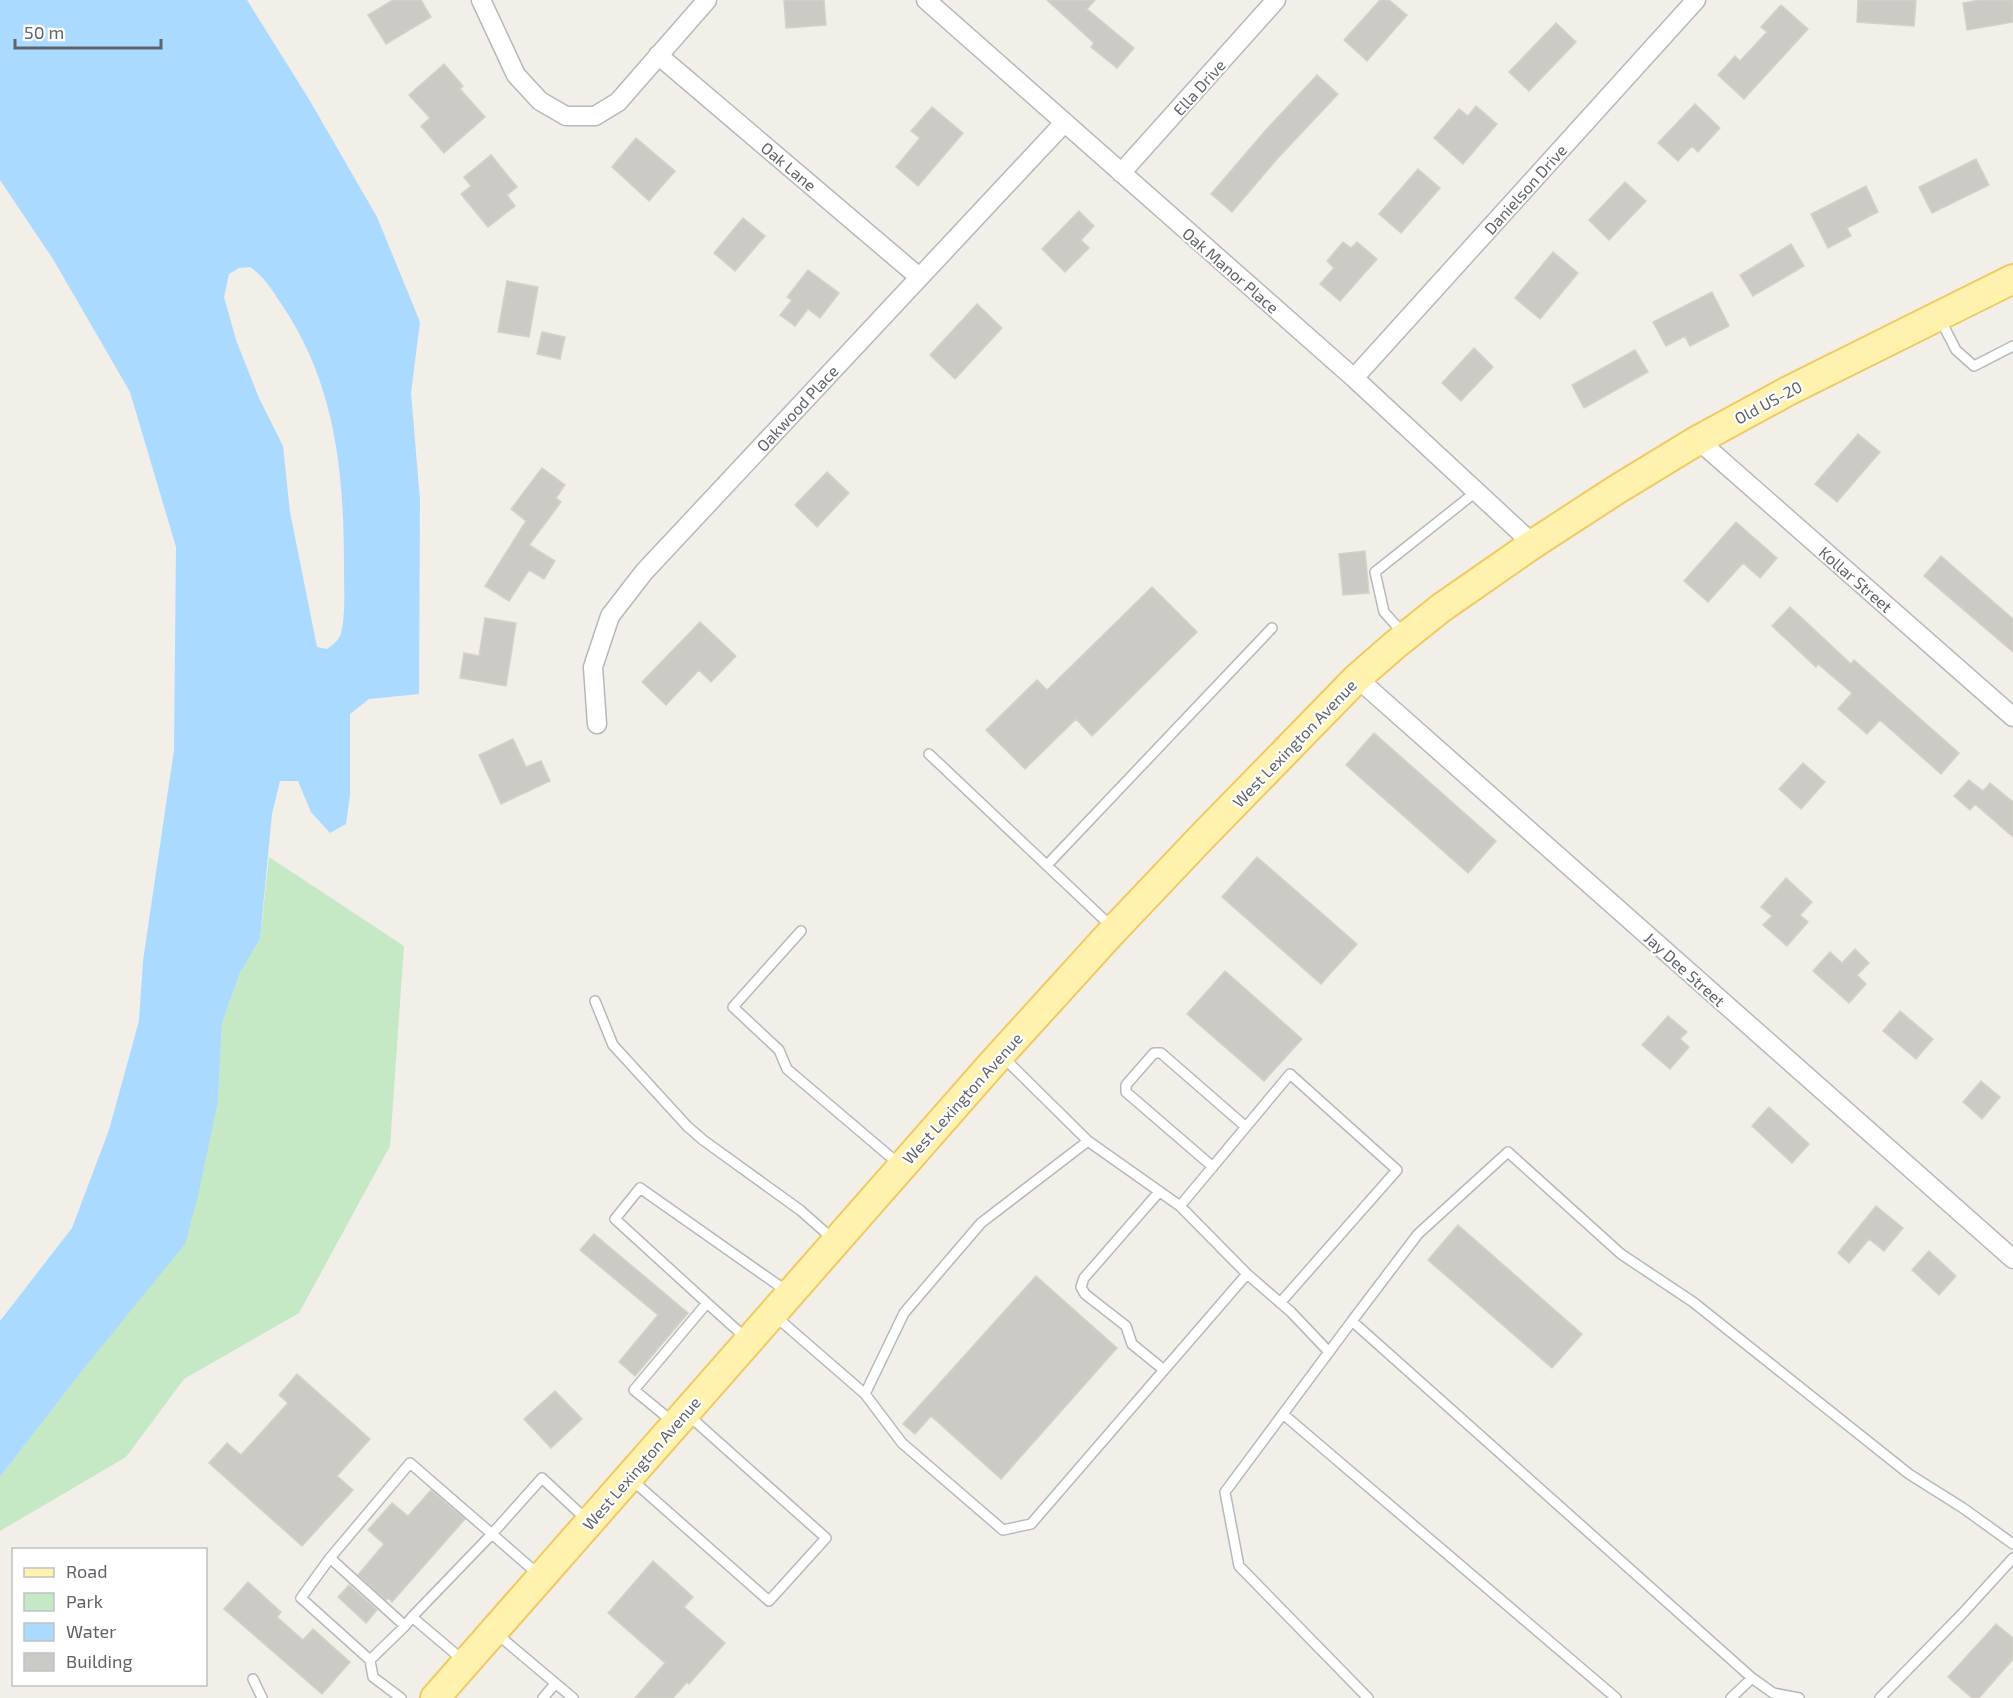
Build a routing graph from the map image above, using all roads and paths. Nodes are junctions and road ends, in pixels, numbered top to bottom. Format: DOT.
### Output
graph roads {
  1 [pos="481,0"];
  2 [pos="707,0"];
  3 [pos="926,0"];
  4 [pos="1276,0"];
  5 [pos="1696,0"];
  6 [pos="658,54"];
  7 [pos="1064,123"];
  8 [pos="1121,173"];
  9 [pos="919,277"];
  10 [pos="2013,279"];
  11 [pos="1939,316"];
  12 [pos="2013,346"];
  13 [pos="1354,378"];
  14 [pos="1698,440"];
  15 [pos="1477,491"];
  16 [pos="1533,544"];
  17 [pos="1272,628"];
  18 [pos="1406,636"];
  19 [pos="1357,678"];
  20 [pos="2013,717"];
  21 [pos="597,724"];
  22 [pos="929,754"];
  23 [pos="1047,865"];
  24 [pos="1115,929"];
  25 [pos="801,931"];
  26 [pos="595,1001"];
  27 [pos="1000,1054"];
  28 [pos="1246,1127"];
  29 [pos="1088,1141"];
  30 [pos="902,1167"];
  31 [pos="1212,1167"];
  32 [pos="1159,1192"];
  33 [pos="1180,1206"];
  34 [pos="836,1242"];
  35 [pos="2013,1259"];
  36 [pos="1247,1274"];
  37 [pos="707,1303"];
  38 [pos="1280,1303"];
  39 [pos="781,1304"];
  40 [pos="1352,1321"];
  41 [pos="749,1341"];
  42 [pos="1329,1352"];
  43 [pos="1164,1370"];
  44 [pos="865,1394"];
  45 [pos="1283,1414"];
  46 [pos="681,1418"];
  47 [pos="629,1477"];
  48 [pos="589,1522"];
  49 [pos="492,1534"];
  50 [pos="2013,1544"];
  51 [pos="330,1558"];
  52 [pos="2013,1558"];
  53 [pos="541,1577"];
  54 [pos="412,1617"];
  55 [pos="405,1626"];
  56 [pos="493,1631"];
  57 [pos="370,1660"];
  58 [pos="466,1663"];
  59 [pos="1752,1678"];
  60 [pos="253,1679"];
  61 [pos="555,1684"];
  62 [pos="443,1695"];
  63 [pos="262,1698"];
  64 [pos="401,1698"];
  65 [pos="543,1698"];
  66 [pos="573,1698"];
  67 [pos="1368,1698"];
  68 [pos="1616,1698"];
  69 [pos="1731,1698"];
  70 [pos="1799,1698"];
  71 [pos="1880,1698"];
  1 -- 6 [label="street"];
  2 -- 6 [label="street"];
  3 -- 7 [label="street, Oak Manor Place"];
  4 -- 8 [label="street, Ella Drive"];
  5 -- 13 [label="street, Danielson Drive"];
  6 -- 9 [label="street, Oak Lane"];
  7 -- 8 [label="street, Oak Manor Place"];
  7 -- 9 [label="street, Oakwood Place"];
  8 -- 13 [label="street, Oak Manor Place"];
  9 -- 21 [label="street, Oakwood Place"];
  10 -- 11 [label="main road, Old US-20"];
  11 -- 12 [label="lane"];
  11 -- 14 [label="main road, Old US-20"];
  13 -- 15 [label="street, Oak Manor Place"];
  14 -- 16 [label="main road, Old US-20"];
  14 -- 20 [label="street, Kollar Street"];
  15 -- 16 [label="street, Oak Manor Place"];
  15 -- 18 [label="lane"];
  16 -- 18 [label="main road, West Lexington Avenue"];
  17 -- 23 [label="lane"];
  18 -- 19 [label="main road, West Lexington Avenue"];
  19 -- 24 [label="main road, West Lexington Avenue"];
  19 -- 35 [label="street, Jay Dee Street"];
  22 -- 23 [label="lane"];
  23 -- 24 [label="lane"];
  24 -- 27 [label="main road, West Lexington Avenue"];
  25 -- 30 [label="lane"];
  26 -- 34 [label="lane"];
  27 -- 29 [label="lane"];
  27 -- 30 [label="main road, West Lexington Avenue"];
  28 -- 31 [label="lane"];
  28 -- 31 [label="lane"];
  28 -- 38 [label="lane"];
  29 -- 32 [label="lane"];
  29 -- 44 [label="lane"];
  30 -- 34 [label="main road, West Lexington Avenue"];
  31 -- 33 [label="lane"];
  32 -- 33 [label="lane"];
  32 -- 43 [label="lane"];
  33 -- 36 [label="lane"];
  34 -- 39 [label="main road, West Lexington Avenue"];
  36 -- 38 [label="lane"];
  36 -- 43 [label="lane"];
  37 -- 39 [label="lane"];
  37 -- 41 [label="lane"];
  37 -- 46 [label="lane"];
  38 -- 42 [label="lane"];
  39 -- 41 [label="main road, West Lexington Avenue"];
  39 -- 44 [label="lane"];
  40 -- 42 [label="lane"];
  40 -- 50 [label="lane"];
  40 -- 59 [label="lane"];
  41 -- 46 [label="main road, West Lexington Avenue"];
  42 -- 45 [label="lane"];
  43 -- 44 [label="lane"];
  45 -- 67 [label="lane"];
  45 -- 68 [label="lane"];
  46 -- 47 [label="main road, West Lexington Avenue"];
  46 -- 47 [label="lane"];
  47 -- 48 [label="main road, West Lexington Avenue"];
  48 -- 49 [label="lane"];
  48 -- 53 [label="main road, West Lexington Avenue"];
  49 -- 51 [label="lane"];
  49 -- 53 [label="lane"];
  49 -- 54 [label="lane"];
  51 -- 55 [label="lane"];
  51 -- 57 [label="lane"];
  52 -- 71 [label="lane"];
  53 -- 56 [label="main road, West Lexington Avenue"];
  54 -- 55 [label="lane"];
  54 -- 58 [label="lane"];
  55 -- 57 [label="lane"];
  56 -- 58 [label="main road, West Lexington Avenue"];
  56 -- 61 [label="lane"];
  57 -- 64 [label="lane"];
  58 -- 62 [label="main road, West Lexington Avenue"];
  59 -- 69 [label="lane"];
  59 -- 70 [label="lane"];
  60 -- 63 [label="lane"];
  61 -- 65 [label="lane"];
  61 -- 66 [label="lane"];
}
